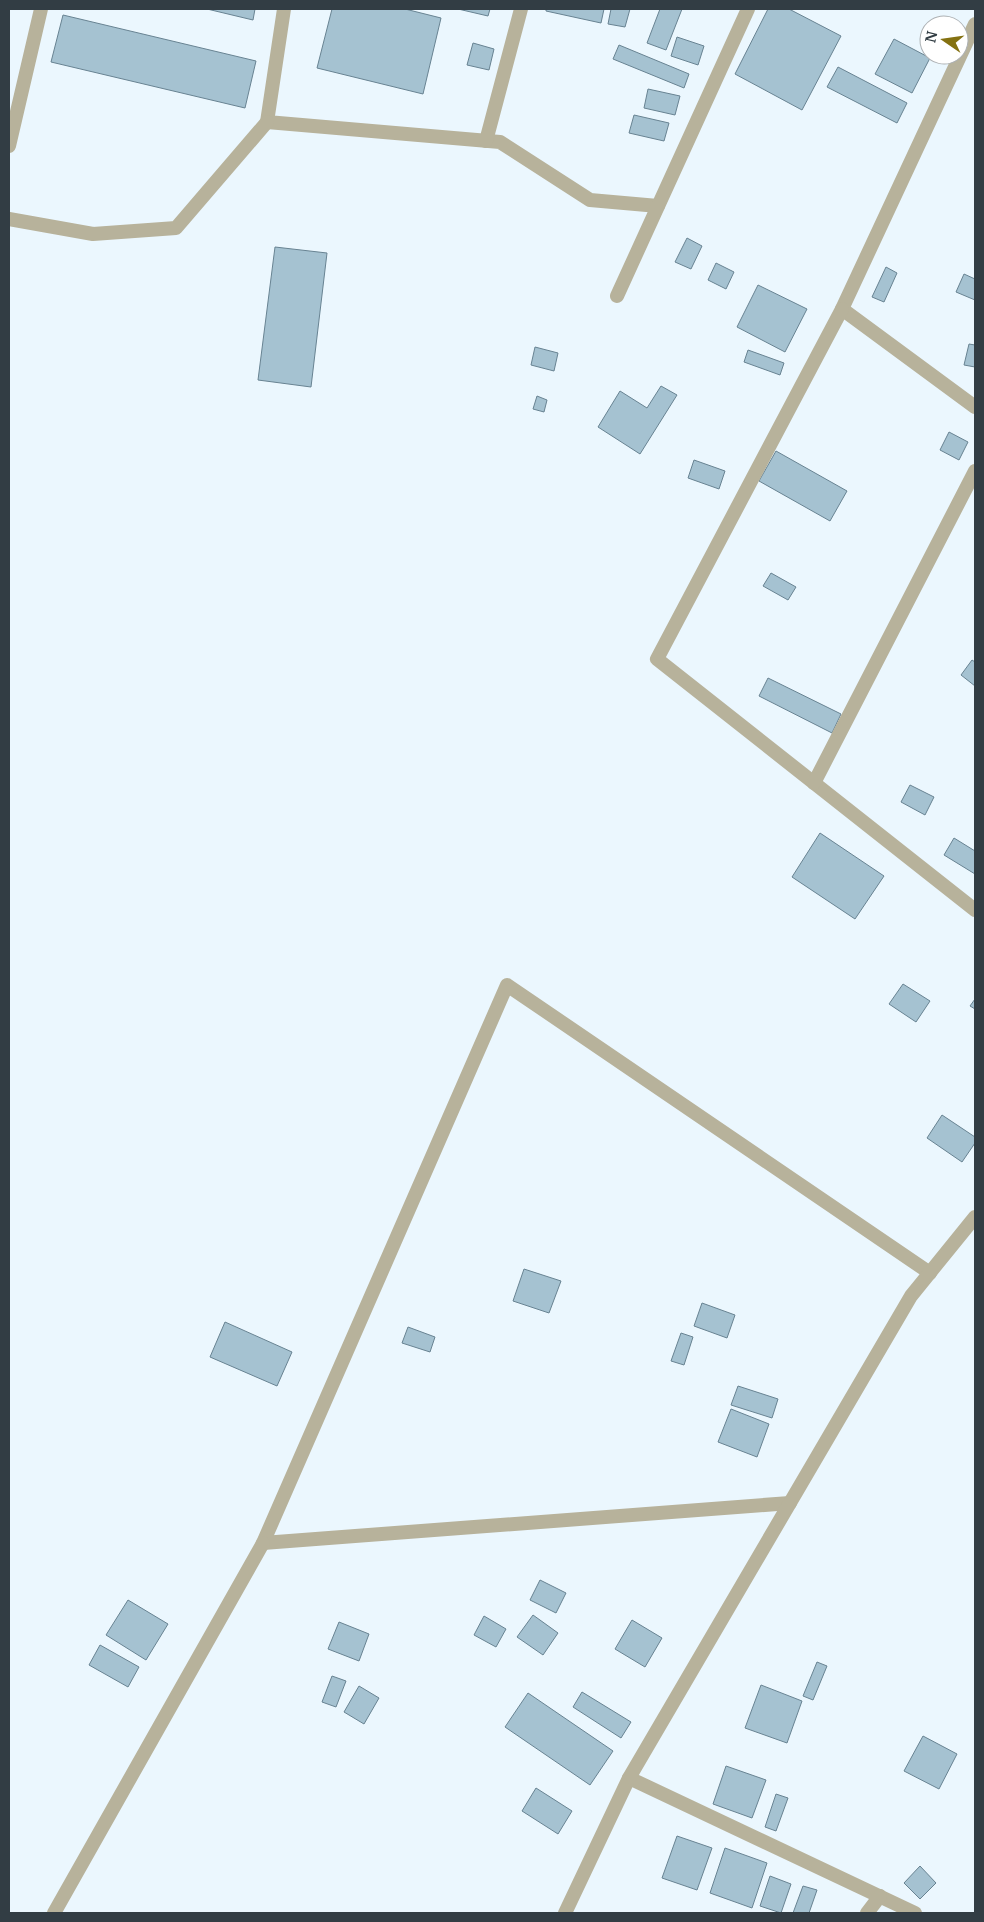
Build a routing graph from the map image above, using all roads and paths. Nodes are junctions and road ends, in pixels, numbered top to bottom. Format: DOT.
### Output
graph roads {
  1 [pos="41,9"];
  2 [pos="284,9"];
  3 [pos="521,9"];
  4 [pos="748,9"];
  5 [pos="975,24"];
  6 [pos="267,122"];
  7 [pos="486,141"];
  8 [pos="9,146"];
  9 [pos="658,206"];
  10 [pos="9,219"];
  11 [pos="617,296"];
  12 [pos="842,309"];
  13 [pos="975,407"];
  14 [pos="975,471"];
  15 [pos="814,783"];
  16 [pos="975,910"];
  17 [pos="975,1218"];
  18 [pos="930,1273"];
  19 [pos="790,1503"];
  20 [pos="263,1543"];
  21 [pos="629,1778"];
  22 [pos="880,1896"];
  23 [pos="54,1913"];
  24 [pos="565,1913"];
  25 [pos="867,1913"];
  26 [pos="916,1913"];
  1 -- 8 [label="street"];
  2 -- 6 [label="street"];
  3 -- 7 [label="street"];
  4 -- 9 [label="street"];
  5 -- 12 [label="street"];
  6 -- 7 [label="street"];
  6 -- 10 [label="street"];
  7 -- 9 [label="street"];
  9 -- 11 [label="street"];
  12 -- 13 [label="street"];
  12 -- 15 [label="street"];
  14 -- 15 [label="street"];
  15 -- 16 [label="street"];
  17 -- 18 [label="street"];
  18 -- 19 [label="street"];
  18 -- 20 [label="street"];
  19 -- 20 [label="street"];
  19 -- 21 [label="street"];
  20 -- 23 [label="street"];
  21 -- 22 [label="street"];
  21 -- 24 [label="street"];
  22 -- 25 [label="street"];
  22 -- 26 [label="street"];
}
